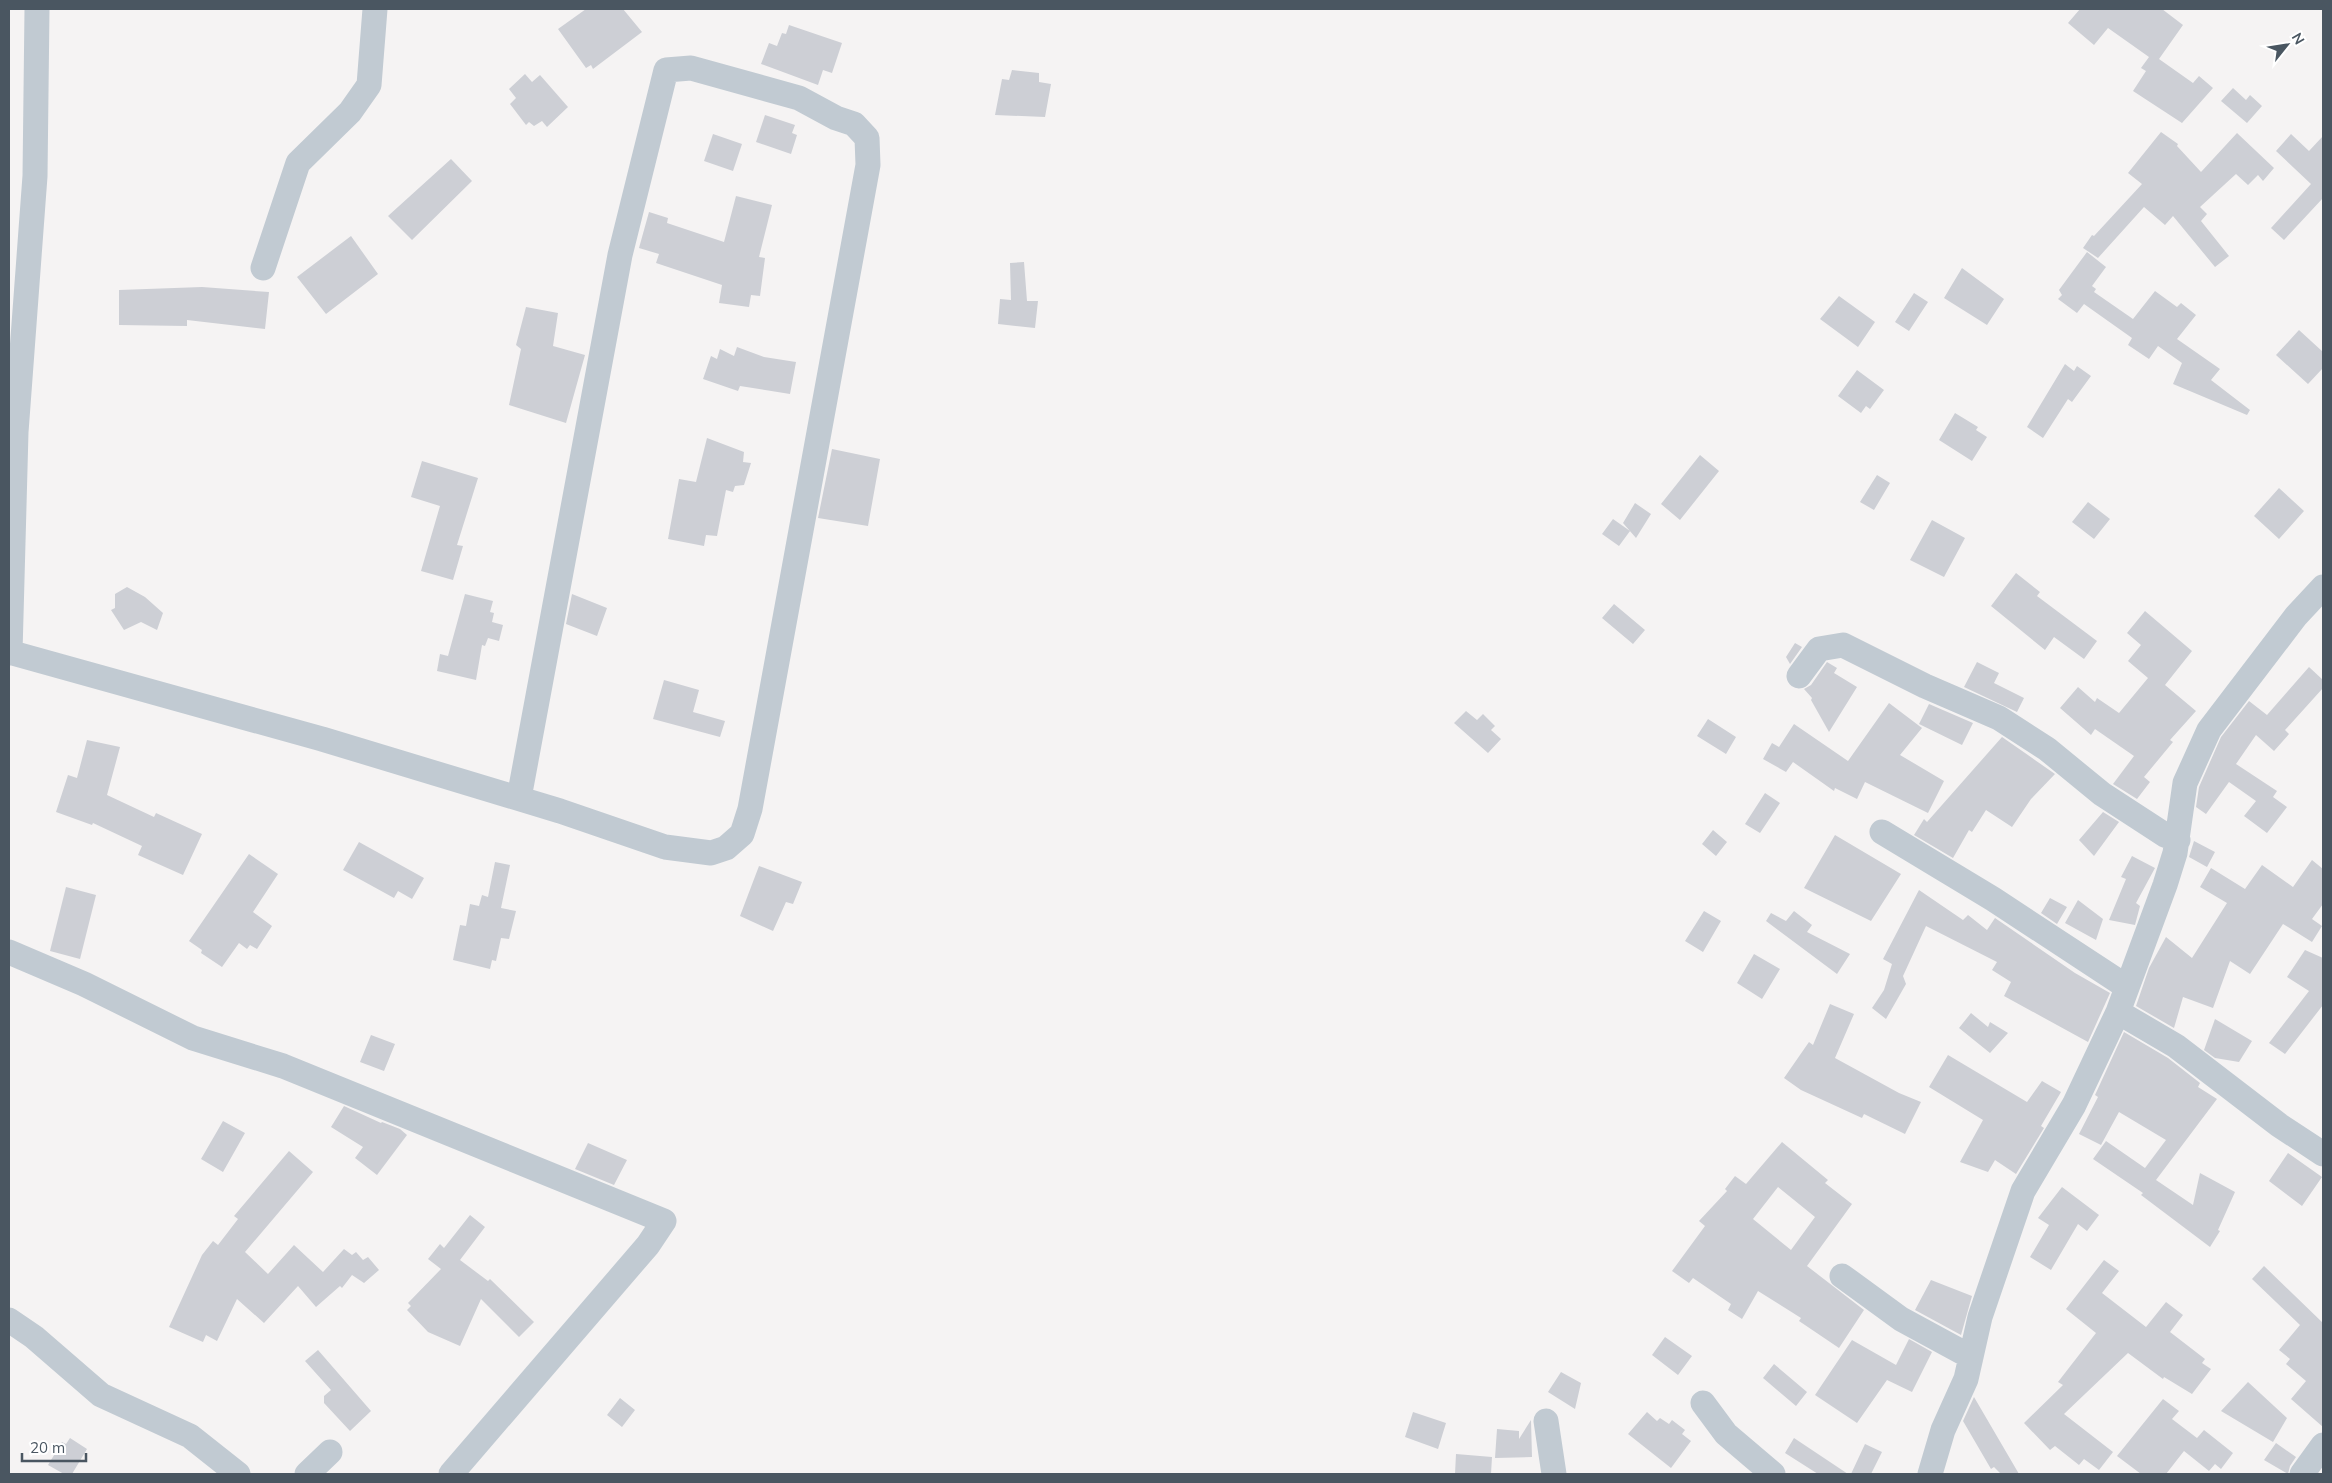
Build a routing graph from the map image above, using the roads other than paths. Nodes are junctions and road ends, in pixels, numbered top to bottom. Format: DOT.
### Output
graph roads {
  1 [pos="38,9"];
  2 [pos="375,9"];
  3 [pos="263,268"];
  4 [pos="2323,587"];
  5 [pos="9,653"];
  6 [pos="1799,676"];
  7 [pos="519,798"];
  8 [pos="1882,832"];
  9 [pos="2178,840"];
  10 [pos="9,952"];
  11 [pos="2127,987"];
  12 [pos="2118,1012"];
  13 [pos="2323,1154"];
  14 [pos="1842,1276"];
  15 [pos="9,1320"];
  16 [pos="1971,1357"];
  17 [pos="1703,1403"];
  18 [pos="1546,1421"];
  19 [pos="2323,1444"];
  20 [pos="330,1452"];
  21 [pos="238,1474"];
  22 [pos="307,1474"];
  23 [pos="451,1474"];
  24 [pos="1554,1474"];
  25 [pos="1773,1474"];
  26 [pos="1930,1474"];
  27 [pos="2302,1474"];
  1 -- 5 [label="street"];
  2 -- 3 [label="street"];
  4 -- 9 [label="street"];
  5 -- 7 [label="street"];
  6 -- 9 [label="street"];
  7 -- 7 [label="street"];
  8 -- 11 [label="street"];
  9 -- 11 [label="street"];
  10 -- 23 [label="street"];
  11 -- 12 [label="street"];
  12 -- 13 [label="street"];
  12 -- 16 [label="street"];
  14 -- 16 [label="street"];
  15 -- 21 [label="street"];
  16 -- 26 [label="street"];
  17 -- 25 [label="street"];
  18 -- 24 [label="street"];
  19 -- 27 [label="street"];
  20 -- 22 [label="street"];
}
